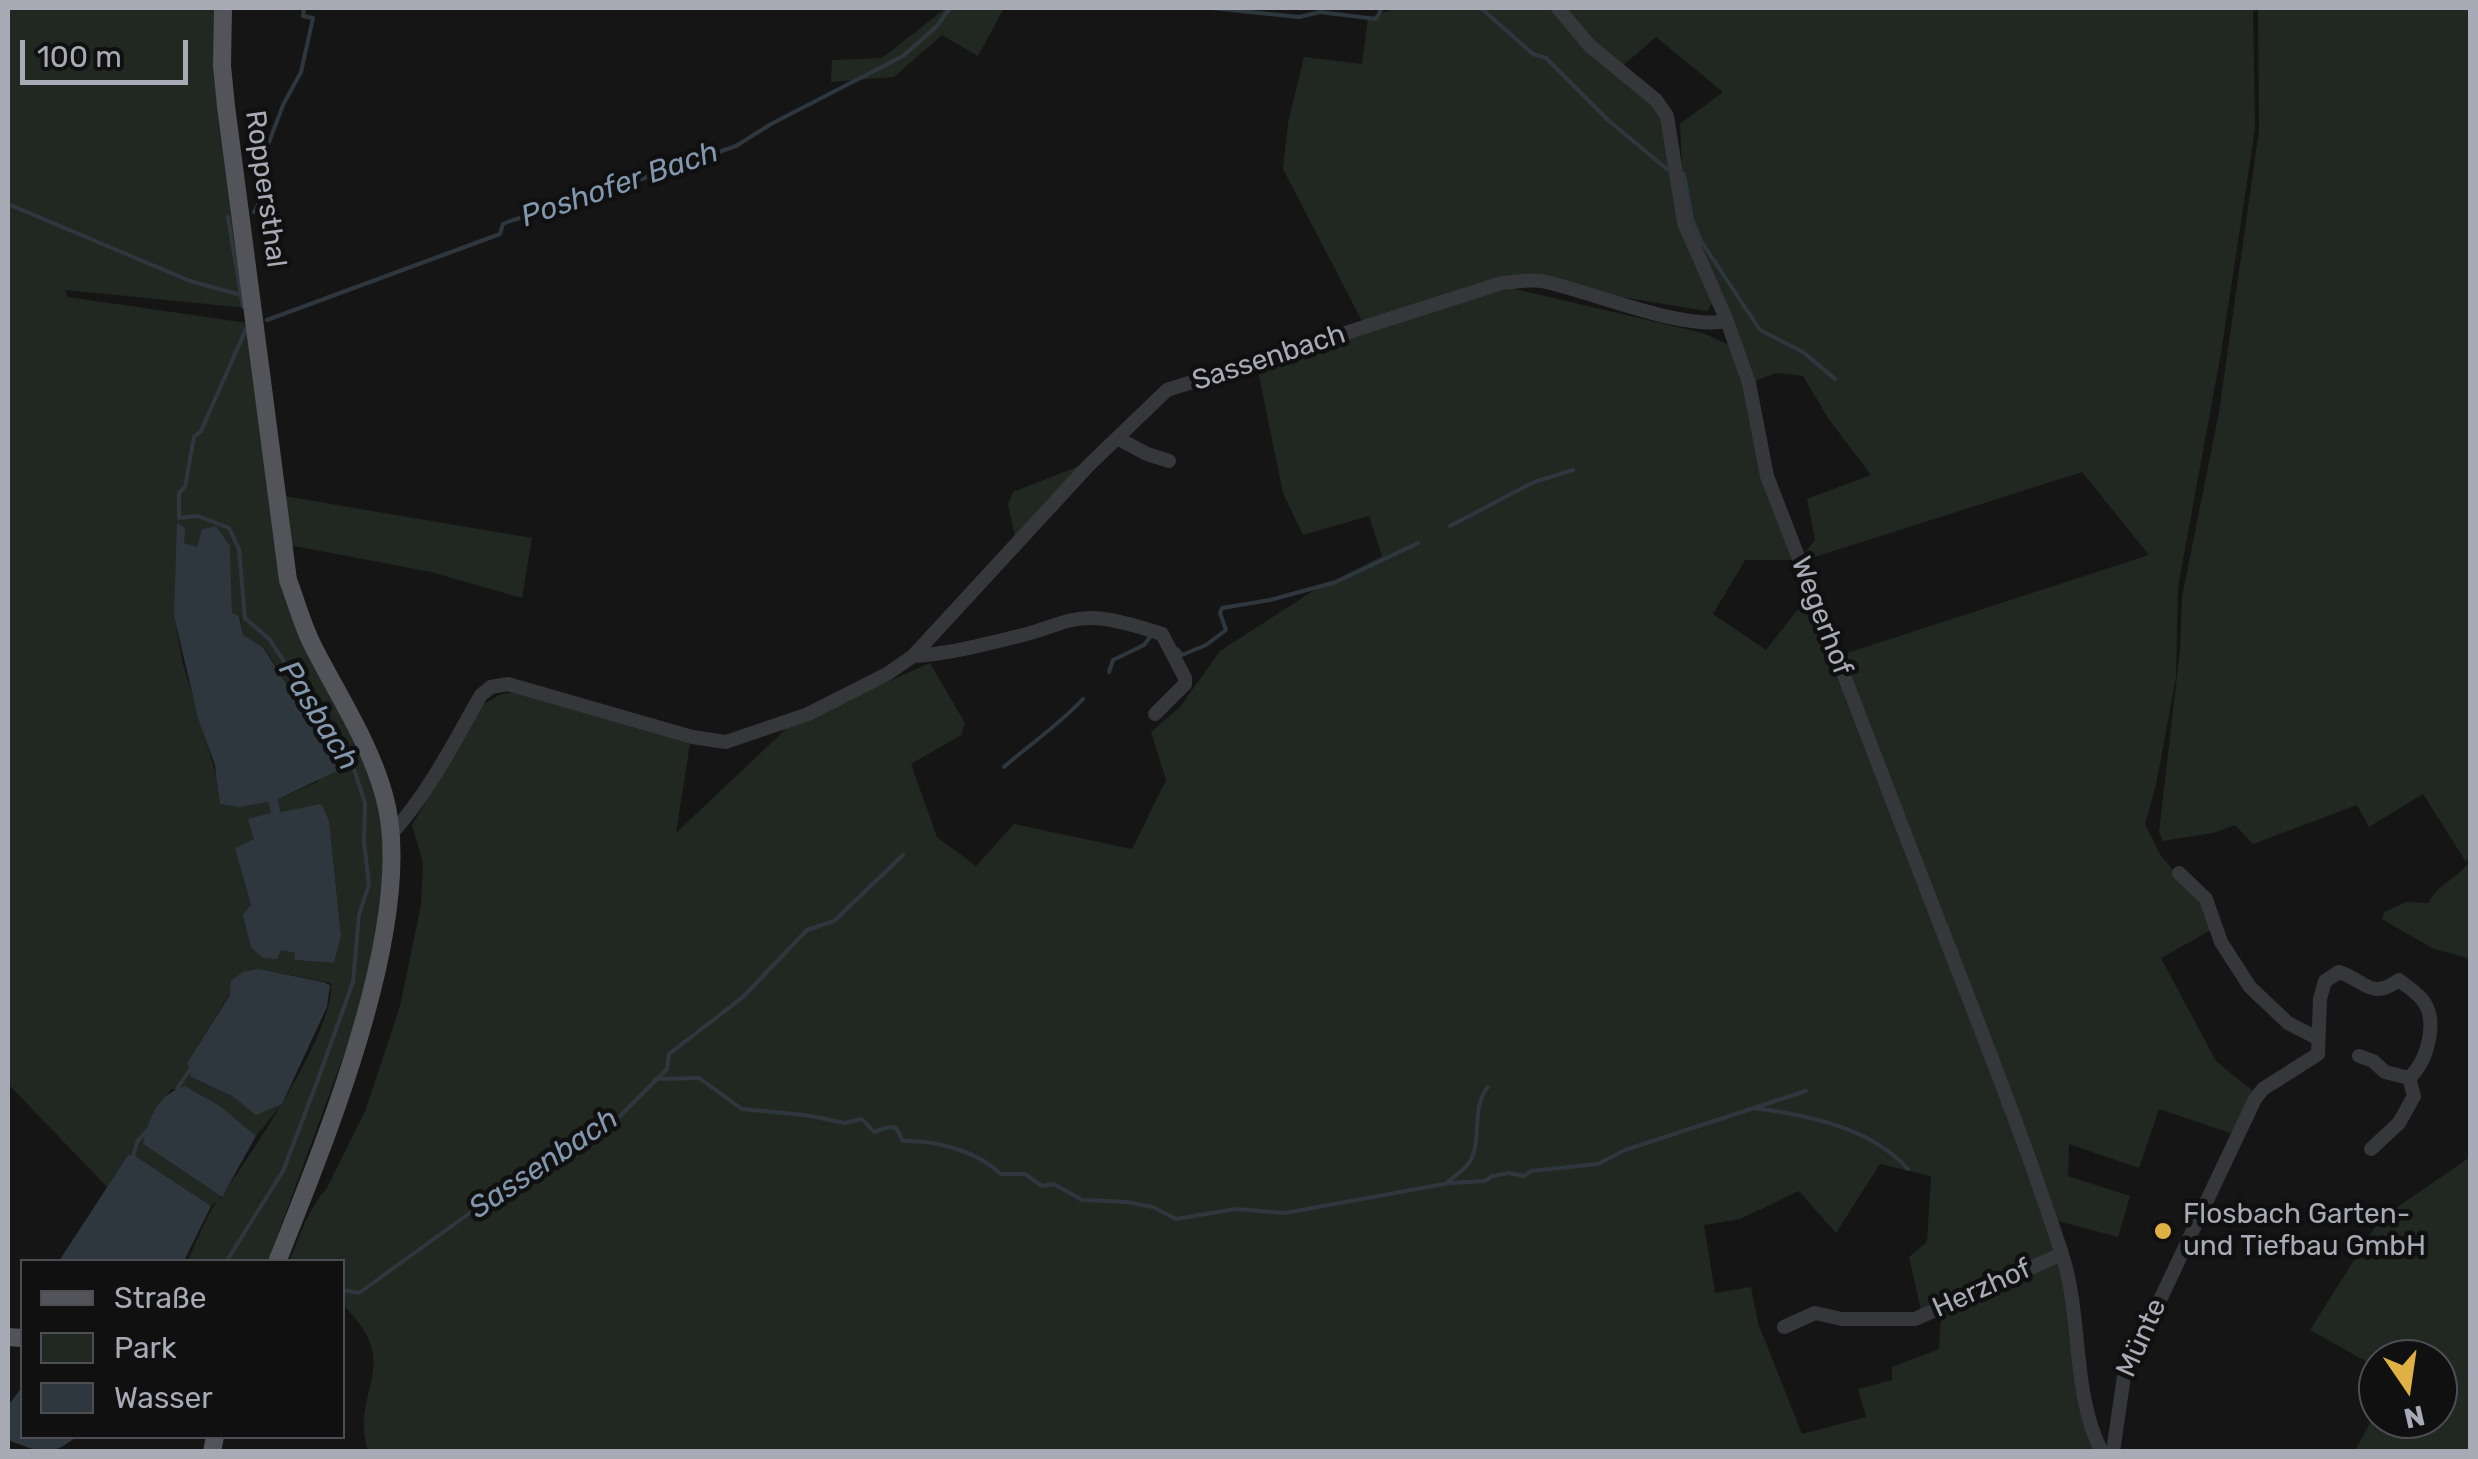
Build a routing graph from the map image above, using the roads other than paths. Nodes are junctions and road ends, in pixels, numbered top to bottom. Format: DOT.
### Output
graph roads {
  1 [pos="223,8"];
  2 [pos="1558,8"];
  3 [pos="1728,320"];
  4 [pos="1117,438"];
  5 [pos="1169,461"];
  6 [pos="913,656"];
  7 [pos="1155,714"];
  8 [pos="393,832"];
  9 [pos="2179,873"];
  10 [pos="2317,1038"];
  11 [pos="2359,1056"];
  12 [pos="2409,1078"];
  13 [pos="2370,1149"];
  14 [pos="2062,1254"];
  15 [pos="278,1259"];
  16 [pos="1784,1327"];
  17 [pos="2102,1452"];
  18 [pos="2114,1452"];
  1 -- 8 [label="main road, Roppersthal"];
  2 -- 3 [label="street, Wegerhof"];
  3 -- 4 [label="street, Sassenbach"];
  3 -- 14 [label="street, Wegerhof"];
  4 -- 5 [label="street"];
  4 -- 6 [label="street, Sassenbach"];
  6 -- 7 [label="street, Sassenbach"];
  6 -- 8 [label="street, Sassenbach"];
  8 -- 15 [label="main road, Roppersthal"];
  9 -- 10 [label="street"];
  10 -- 12 [label="street"];
  10 -- 18 [label="street, Münte"];
  11 -- 12 [label="street"];
  12 -- 13 [label="street"];
  14 -- 16 [label="street, Herzhof"];
  14 -- 17 [label="street, Wegerhof"];
}
